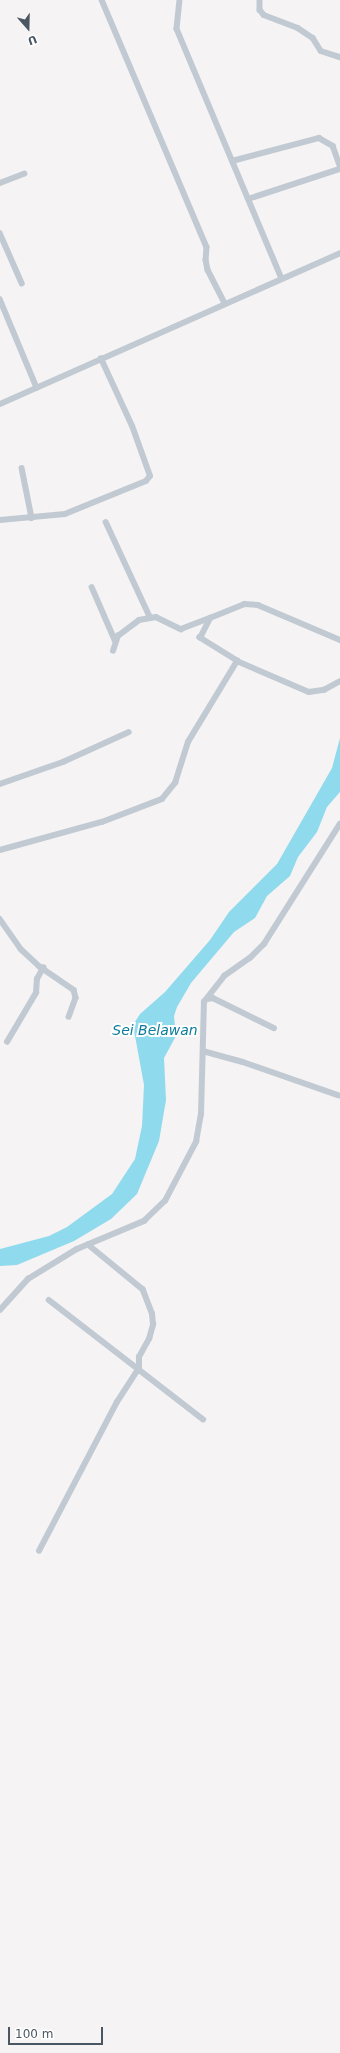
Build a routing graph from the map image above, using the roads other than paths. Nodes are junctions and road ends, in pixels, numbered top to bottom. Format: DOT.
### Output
graph roads {
  1 [pos="102,0"];
  2 [pos="180,0"];
  3 [pos="260,0"];
  4 [pos="340,57"];
  5 [pos="232,161"];
  6 [pos="339,168"];
  7 [pos="24,174"];
  8 [pos="340,176"];
  9 [pos="0,183"];
  10 [pos="248,199"];
  11 [pos="0,233"];
  12 [pos="340,253"];
  13 [pos="281,277"];
  14 [pos="22,283"];
  15 [pos="0,299"];
  16 [pos="225,304"];
  17 [pos="101,359"];
  18 [pos="37,388"];
  19 [pos="0,404"];
  20 [pos="22,468"];
  21 [pos="32,518"];
  22 [pos="0,520"];
  23 [pos="106,522"];
  24 [pos="92,587"];
  25 [pos="150,617"];
  26 [pos="210,618"];
  27 [pos="115,640"];
  28 [pos="340,640"];
  29 [pos="113,651"];
  30 [pos="237,661"];
  31 [pos="340,681"];
  32 [pos="129,732"];
  33 [pos="0,784"];
  34 [pos="340,824"];
  35 [pos="0,850"];
  36 [pos="0,919"];
  37 [pos="43,968"];
  38 [pos="207,999"];
  39 [pos="69,1016"];
  40 [pos="274,1028"];
  41 [pos="7,1042"];
  42 [pos="203,1051"];
  43 [pos="338,1095"];
  44 [pos="88,1245"];
  45 [pos="49,1300"];
  46 [pos="0,1310"];
  47 [pos="139,1368"];
  48 [pos="203,1419"];
  49 [pos="39,1551"];
  1 -- 16 [label="street"];
  2 -- 5 [label="street"];
  3 -- 4 [label="street"];
  5 -- 6 [label="street"];
  5 -- 10 [label="street"];
  6 -- 8 [label="street"];
  6 -- 10 [label="street"];
  7 -- 9 [label="street"];
  10 -- 13 [label="street"];
  11 -- 14 [label="street"];
  12 -- 13 [label="street"];
  13 -- 16 [label="street"];
  15 -- 18 [label="street"];
  16 -- 17 [label="street"];
  17 -- 18 [label="street"];
  17 -- 21 [label="street"];
  18 -- 19 [label="street"];
  20 -- 21 [label="street"];
  21 -- 22 [label="street"];
  23 -- 25 [label="street"];
  24 -- 27 [label="street"];
  25 -- 26 [label="street"];
  25 -- 27 [label="street"];
  26 -- 28 [label="street"];
  26 -- 30 [label="street"];
  27 -- 29 [label="street"];
  30 -- 31 [label="street"];
  30 -- 35 [label="street"];
  32 -- 33 [label="street"];
  34 -- 38 [label="street"];
  36 -- 37 [label="street"];
  37 -- 39 [label="street"];
  37 -- 41 [label="street"];
  38 -- 40 [label="street"];
  38 -- 42 [label="street"];
  42 -- 43 [label="street"];
  42 -- 44 [label="street"];
  44 -- 46 [label="street"];
  44 -- 47 [label="street"];
  45 -- 47 [label="street"];
  47 -- 48 [label="street"];
  47 -- 49 [label="street"];
}
